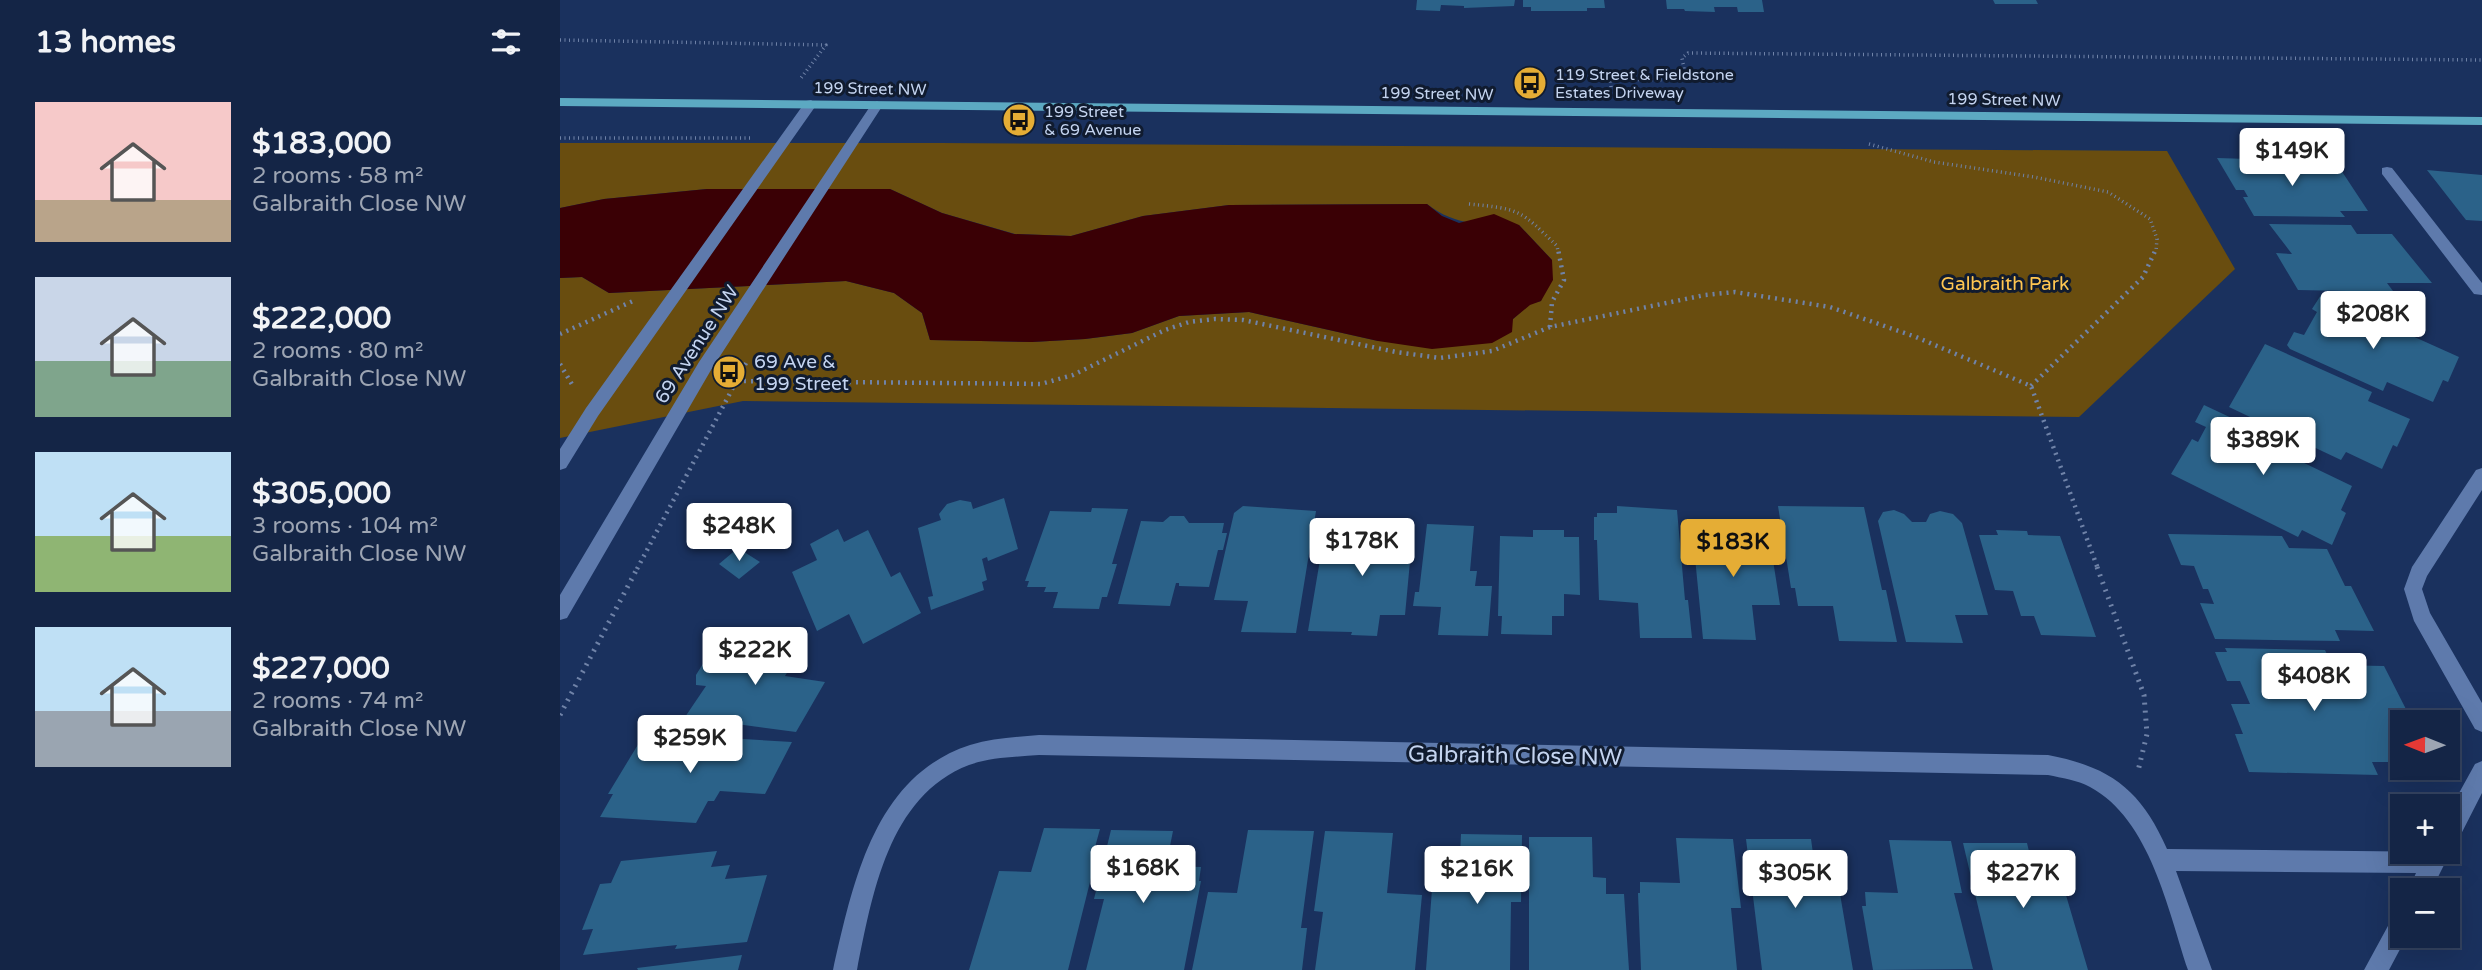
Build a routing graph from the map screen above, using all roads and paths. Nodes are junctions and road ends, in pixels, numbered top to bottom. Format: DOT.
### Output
graph roads {
  1 [pos="560,40"];
  2 [pos="2482,60"];
  3 [pos="1672,80"];
  4 [pos="560,102"];
  5 [pos="778,104"];
  6 [pos="811,104"];
  7 [pos="877,105"];
  8 [pos="2482,121"];
  9 [pos="560,138"];
  10 [pos="1859,141"];
  11 [pos="2387,171"];
  12 [pos="1469,204"];
  13 [pos="2481,291"];
  14 [pos="645,296"];
  15 [pos="1550,327"];
  16 [pos="560,334"];
  17 [pos="749,357"];
  18 [pos="560,364"];
  19 [pos="737,381"];
  20 [pos="573,386"];
  21 [pos="2031,386"];
  22 [pos="560,463"];
  23 [pos="2482,475"];
  24 [pos="560,612"];
  25 [pos="560,715"];
  26 [pos="2482,722"];
  27 [pos="2482,771"];
  28 [pos="2129,802"];
  29 [pos="2460,813"];
  30 [pos="2390,858"];
  31 [pos="2162,860"];
  32 [pos="2390,945"];
  33 [pos="845,970"];
  34 [pos="2200,970"];
  35 [pos="2376,970"];
  1 -- 5 [label="path"];
  2 -- 3 [label="path"];
  4 -- 5 [label="main road, 199 Street NW"];
  5 -- 6 [label="main road, 199 Street NW"];
  5 -- 9 [label="path"];
  6 -- 7 [label="main road, 199 Street NW"];
  6 -- 22 [label="street"];
  7 -- 8 [label="main road, 199 Street NW"];
  7 -- 24 [label="street, 69 Avenue NW"];
  10 -- 21 [label="path"];
  11 -- 13 [label="street"];
  12 -- 15 [label="path"];
  14 -- 16 [label="path"];
  15 -- 19 [label="path"];
  15 -- 21 [label="path"];
  17 -- 19 [label="path"];
  18 -- 20 [label="path"];
  19 -- 25 [label="path"];
  21 -- 28 [label="path"];
  23 -- 26 [label="street"];
  27 -- 29 [label="street"];
  28 -- 31 [label="street, Galbraith Close NW"];
  28 -- 33 [label="street, Galbraith Close NW"];
  30 -- 31 [label="street"];
  31 -- 34 [label="street, Galbraith Close NW"];
  32 -- 35 [label="street"];
}
